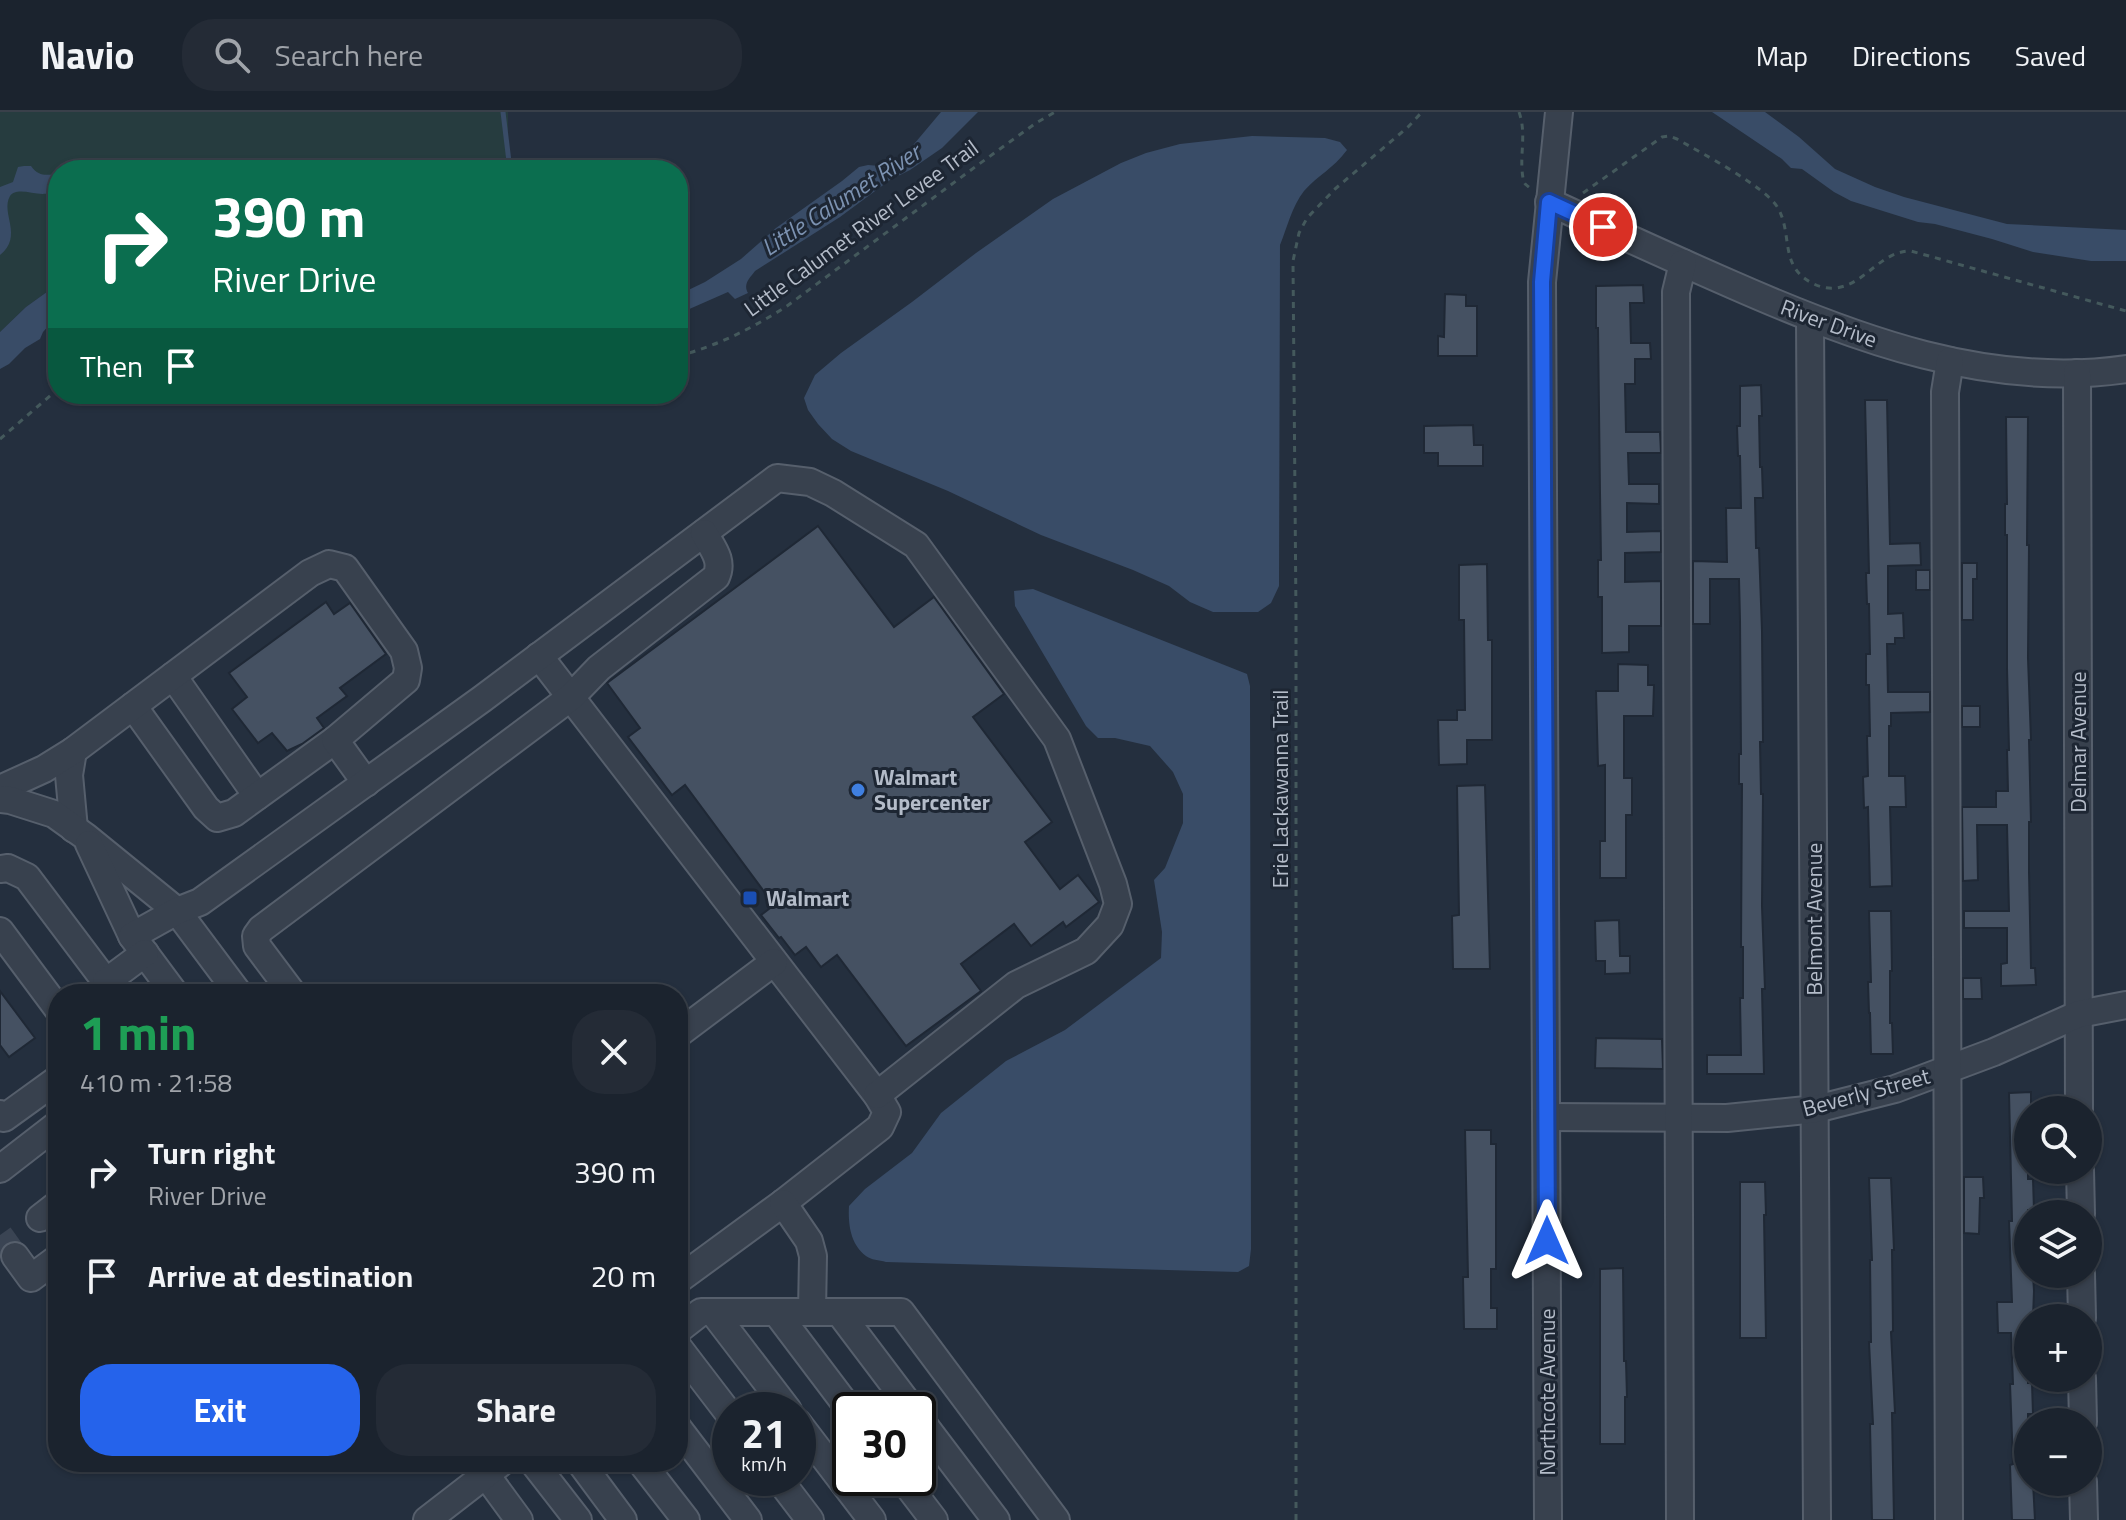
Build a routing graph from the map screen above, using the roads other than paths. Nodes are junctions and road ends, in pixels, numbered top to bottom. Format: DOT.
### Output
graph roads {
  1 [pos="1559,112"];
  2 [pos="1553,197"];
  3 [pos="1683,263"];
  4 [pos="1810,318"];
  5 [pos="1950,361"];
  6 [pos="2126,369"];
  7 [pos="2077,373"];
  8 [pos="704,533"];
  9 [pos="539,656"];
  10 [pos="173,676"];
  11 [pos="571,697"];
  12 [pos="133,706"];
  13 [pos="335,740"];
  14 [pos="73,751"];
  15 [pos="366,783"];
  16 [pos="0,789"];
  17 [pos="257,796"];
  18 [pos="0,799"];
  19 [pos="80,833"];
  20 [pos="0,869"];
  21 [pos="177,911"];
  22 [pos="0,931"];
  23 [pos="138,945"];
  24 [pos="774,962"];
  25 [pos="108,984"];
  26 [pos="114,984"];
  27 [pos="167,984"];
  28 [pos="232,984"];
  29 [pos="286,984"];
  30 [pos="48,996"];
  31 [pos="2126,1005"];
  32 [pos="2079,1014"];
  33 [pos="688,1026"];
  34 [pos="1947,1069"];
  35 [pos="48,1086"];
  36 [pos="877,1095"];
  37 [pos="2079,1096"];
  38 [pos="1816,1109"];
  39 [pos="2,1116"];
  40 [pos="1546,1117"];
  41 [pos="1679,1118"];
  42 [pos="48,1132"];
  43 [pos="0,1169"];
  44 [pos="783,1203"];
  45 [pos="15,1256"];
  46 [pos="48,1265"];
  47 [pos="688,1273"];
  48 [pos="713,1312"];
  49 [pos="776,1312"];
  50 [pos="825,1312"];
  51 [pos="688,1322"];
  52 [pos="688,1360"];
  53 [pos="712,1392"];
  54 [pos="774,1392"];
  55 [pos="836,1392"];
  56 [pos="897,1392"];
  57 [pos="688,1441"];
  58 [pos="936,1441"];
  59 [pos="816,1447"];
  60 [pos="490,1472"];
  61 [pos="496,1472"];
  62 [pos="541,1472"];
  63 [pos="587,1472"];
  64 [pos="649,1472"];
  65 [pos="792,1496"];
  66 [pos="916,1496"];
  67 [pos="2083,1496"];
  68 [pos="444,1515"];
  69 [pos="519,1520"];
  70 [pos="578,1520"];
  71 [pos="623,1520"];
  72 [pos="686,1520"];
  73 [pos="748,1520"];
  74 [pos="810,1520"];
  75 [pos="872,1520"];
  76 [pos="934,1520"];
  77 [pos="996,1520"];
  78 [pos="1056,1520"];
  79 [pos="1548,1520"];
  80 [pos="1680,1520"];
  81 [pos="1817,1520"];
  82 [pos="1949,1520"];
  83 [pos="2084,1520"];
  1 -- 2 [label="street, Northcote Avenue"];
  2 -- 3 [label="street, River Drive"];
  2 -- 40 [label="street, Northcote Avenue"];
  3 -- 4 [label="street, River Drive"];
  3 -- 41 [label="street"];
  4 -- 5 [label="street, River Drive"];
  4 -- 38 [label="street, Belmont Avenue"];
  5 -- 7 [label="street, River Drive"];
  5 -- 34 [label="street"];
  6 -- 7 [label="street, River Drive"];
  7 -- 32 [label="street, Delmar Avenue"];
  8 -- 9 [label="street"];
  8 -- 11 [label="street"];
  8 -- 36 [label="street"];
  9 -- 11 [label="street"];
  9 -- 15 [label="street"];
  10 -- 12 [label="street"];
  10 -- 13 [label="street"];
  10 -- 17 [label="street"];
  11 -- 24 [label="street"];
  11 -- 29 [label="street"];
  12 -- 14 [label="street"];
  12 -- 17 [label="street"];
  13 -- 15 [label="street"];
  13 -- 17 [label="street"];
  14 -- 16 [label="street"];
  14 -- 19 [label="street"];
  15 -- 21 [label="street"];
  18 -- 19 [label="street"];
  19 -- 21 [label="street"];
  19 -- 23 [label="street"];
  20 -- 25 [label="street"];
  21 -- 23 [label="street"];
  21 -- 28 [label="street"];
  22 -- 30 [label="street"];
  23 -- 26 [label="street"];
  23 -- 27 [label="street"];
  24 -- 33 [label="street"];
  24 -- 36 [label="street"];
  31 -- 32 [label="street, Beverly Street"];
  32 -- 34 [label="street, Beverly Street"];
  32 -- 37 [label="street, Delmar Avenue"];
  34 -- 38 [label="street, Beverly Street"];
  34 -- 82 [label="street"];
  35 -- 39 [label="street"];
  36 -- 44 [label="street"];
  38 -- 41 [label="street, Beverly Street"];
  38 -- 81 [label="street, Belmont Avenue"];
  40 -- 41 [label="street, Beverly Street"];
  40 -- 79 [label="street, Northcote Avenue"];
  41 -- 80 [label="street"];
  42 -- 43 [label="street"];
  44 -- 47 [label="street"];
  44 -- 50 [label="street"];
  45 -- 46 [label="street"];
  48 -- 49 [label="street"];
  48 -- 51 [label="street"];
  48 -- 54 [label="street"];
  49 -- 50 [label="street"];
  49 -- 55 [label="street"];
  50 -- 56 [label="street"];
  50 -- 78 [label="street"];
  52 -- 53 [label="street"];
  57 -- 73 [label="street"];
  58 -- 77 [label="street"];
  59 -- 75 [label="street"];
  60 -- 68 [label="street"];
  61 -- 69 [label="street"];
  62 -- 70 [label="street"];
  63 -- 71 [label="street"];
  64 -- 72 [label="street"];
  65 -- 74 [label="street"];
  66 -- 76 [label="street"];
  67 -- 83 [label="street"];
}
